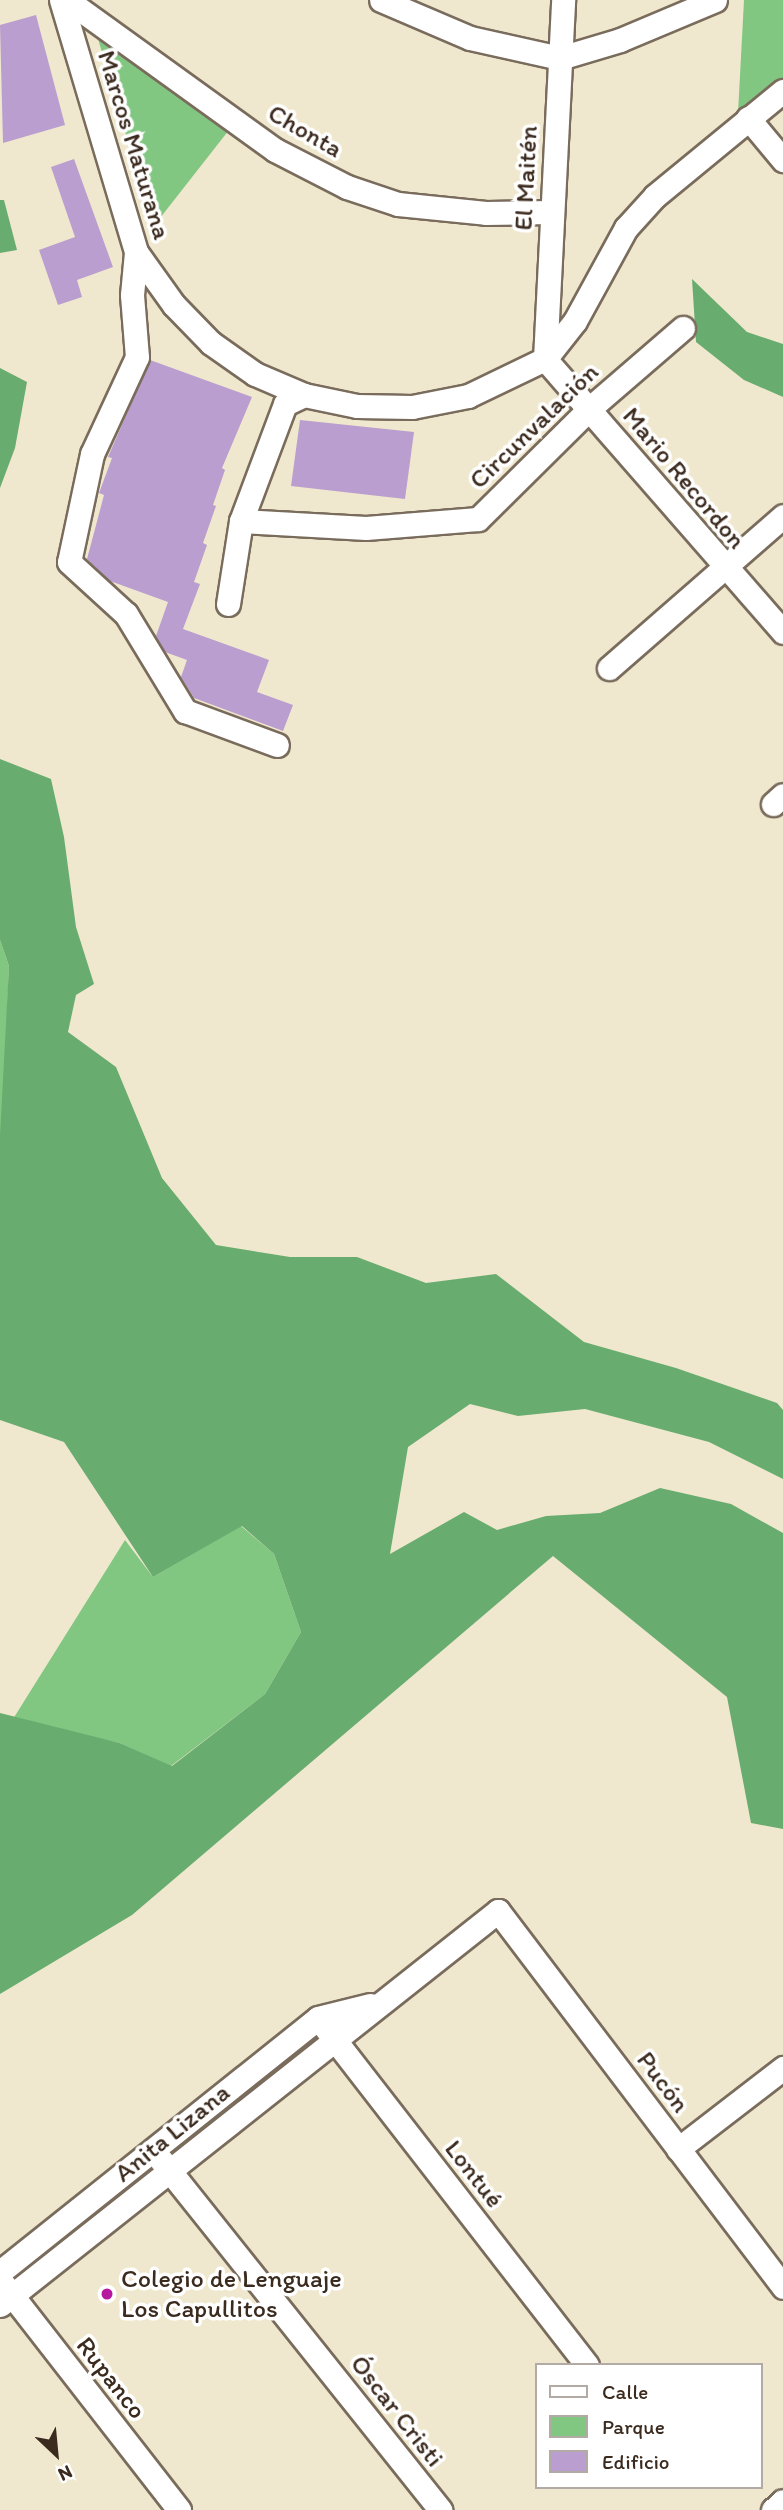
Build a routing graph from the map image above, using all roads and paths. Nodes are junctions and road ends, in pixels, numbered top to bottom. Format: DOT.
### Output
graph roads {
  1 [pos="61,0"];
  2 [pos="67,0"];
  3 [pos="381,0"];
  4 [pos="563,0"];
  5 [pos="715,0"];
  6 [pos="560,58"];
  7 [pos="783,91"];
  8 [pos="748,118"];
  9 [pos="783,160"];
  10 [pos="552,212"];
  11 [pos="136,252"];
  12 [pos="683,328"];
  13 [pos="545,359"];
  14 [pos="304,395"];
  15 [pos="589,409"];
  16 [pos="783,516"];
  17 [pos="241,522"];
  18 [pos="722,567"];
  19 [pos="228,604"];
  20 [pos="783,632"];
  21 [pos="609,668"];
  22 [pos="277,745"];
  23 [pos="498,1912"];
  24 [pos="377,2003"];
  25 [pos="318,2018"];
  26 [pos="333,2039"];
  27 [pos="783,2068"];
  28 [pos="153,2149"];
  29 [pos="678,2149"];
  30 [pos="170,2171"];
  31 [pos="0,2272"];
  32 [pos="783,2287"];
  33 [pos="4,2294"];
  34 [pos="585,2363"];
  35 [pos="783,2501"];
  36 [pos="178,2510"];
  37 [pos="440,2510"];
  38 [pos="773,2510"];
  1 -- 11 [label="street, Marcos Maturana"];
  2 -- 10 [label="street, Chonta"];
  3 -- 6 [label="street"];
  4 -- 6 [label="street, El Maitén"];
  5 -- 6 [label="street"];
  6 -- 10 [label="street, El Maitén"];
  7 -- 8 [label="street"];
  8 -- 9 [label="street"];
  8 -- 13 [label="street"];
  10 -- 13 [label="street, El Maitén"];
  11 -- 14 [label="street, Marcos Maturana"];
  11 -- 22 [label="street"];
  12 -- 15 [label="street, Circunvalación"];
  13 -- 14 [label="street, Marcos Maturana"];
  13 -- 15 [label="street, Mario Recordon"];
  14 -- 17 [label="street"];
  15 -- 17 [label="street, Circunvalación"];
  15 -- 18 [label="street, Mario Recordon"];
  16 -- 18 [label="street"];
  17 -- 19 [label="street"];
  18 -- 20 [label="street, Mario Recordon"];
  18 -- 21 [label="street"];
  23 -- 24 [label="street, Anita Lizana"];
  23 -- 29 [label="street, Pucón"];
  24 -- 25 [label="street, Anita Lizana"];
  24 -- 26 [label="street, Anita Lizana"];
  25 -- 26 [label="street, Lontué"];
  25 -- 28 [label="street, Anita Lizana"];
  26 -- 30 [label="street, Anita Lizana"];
  26 -- 34 [label="street, Lontué"];
  27 -- 29 [label="street"];
  28 -- 30 [label="street, Óscar Cristi"];
  28 -- 31 [label="street, Anita Lizana"];
  29 -- 32 [label="street, Pucón"];
  30 -- 33 [label="street, Anita Lizana"];
  30 -- 37 [label="street, Óscar Cristi"];
  33 -- 36 [label="street, Rupanco"];
  35 -- 38 [label="street"];
}
